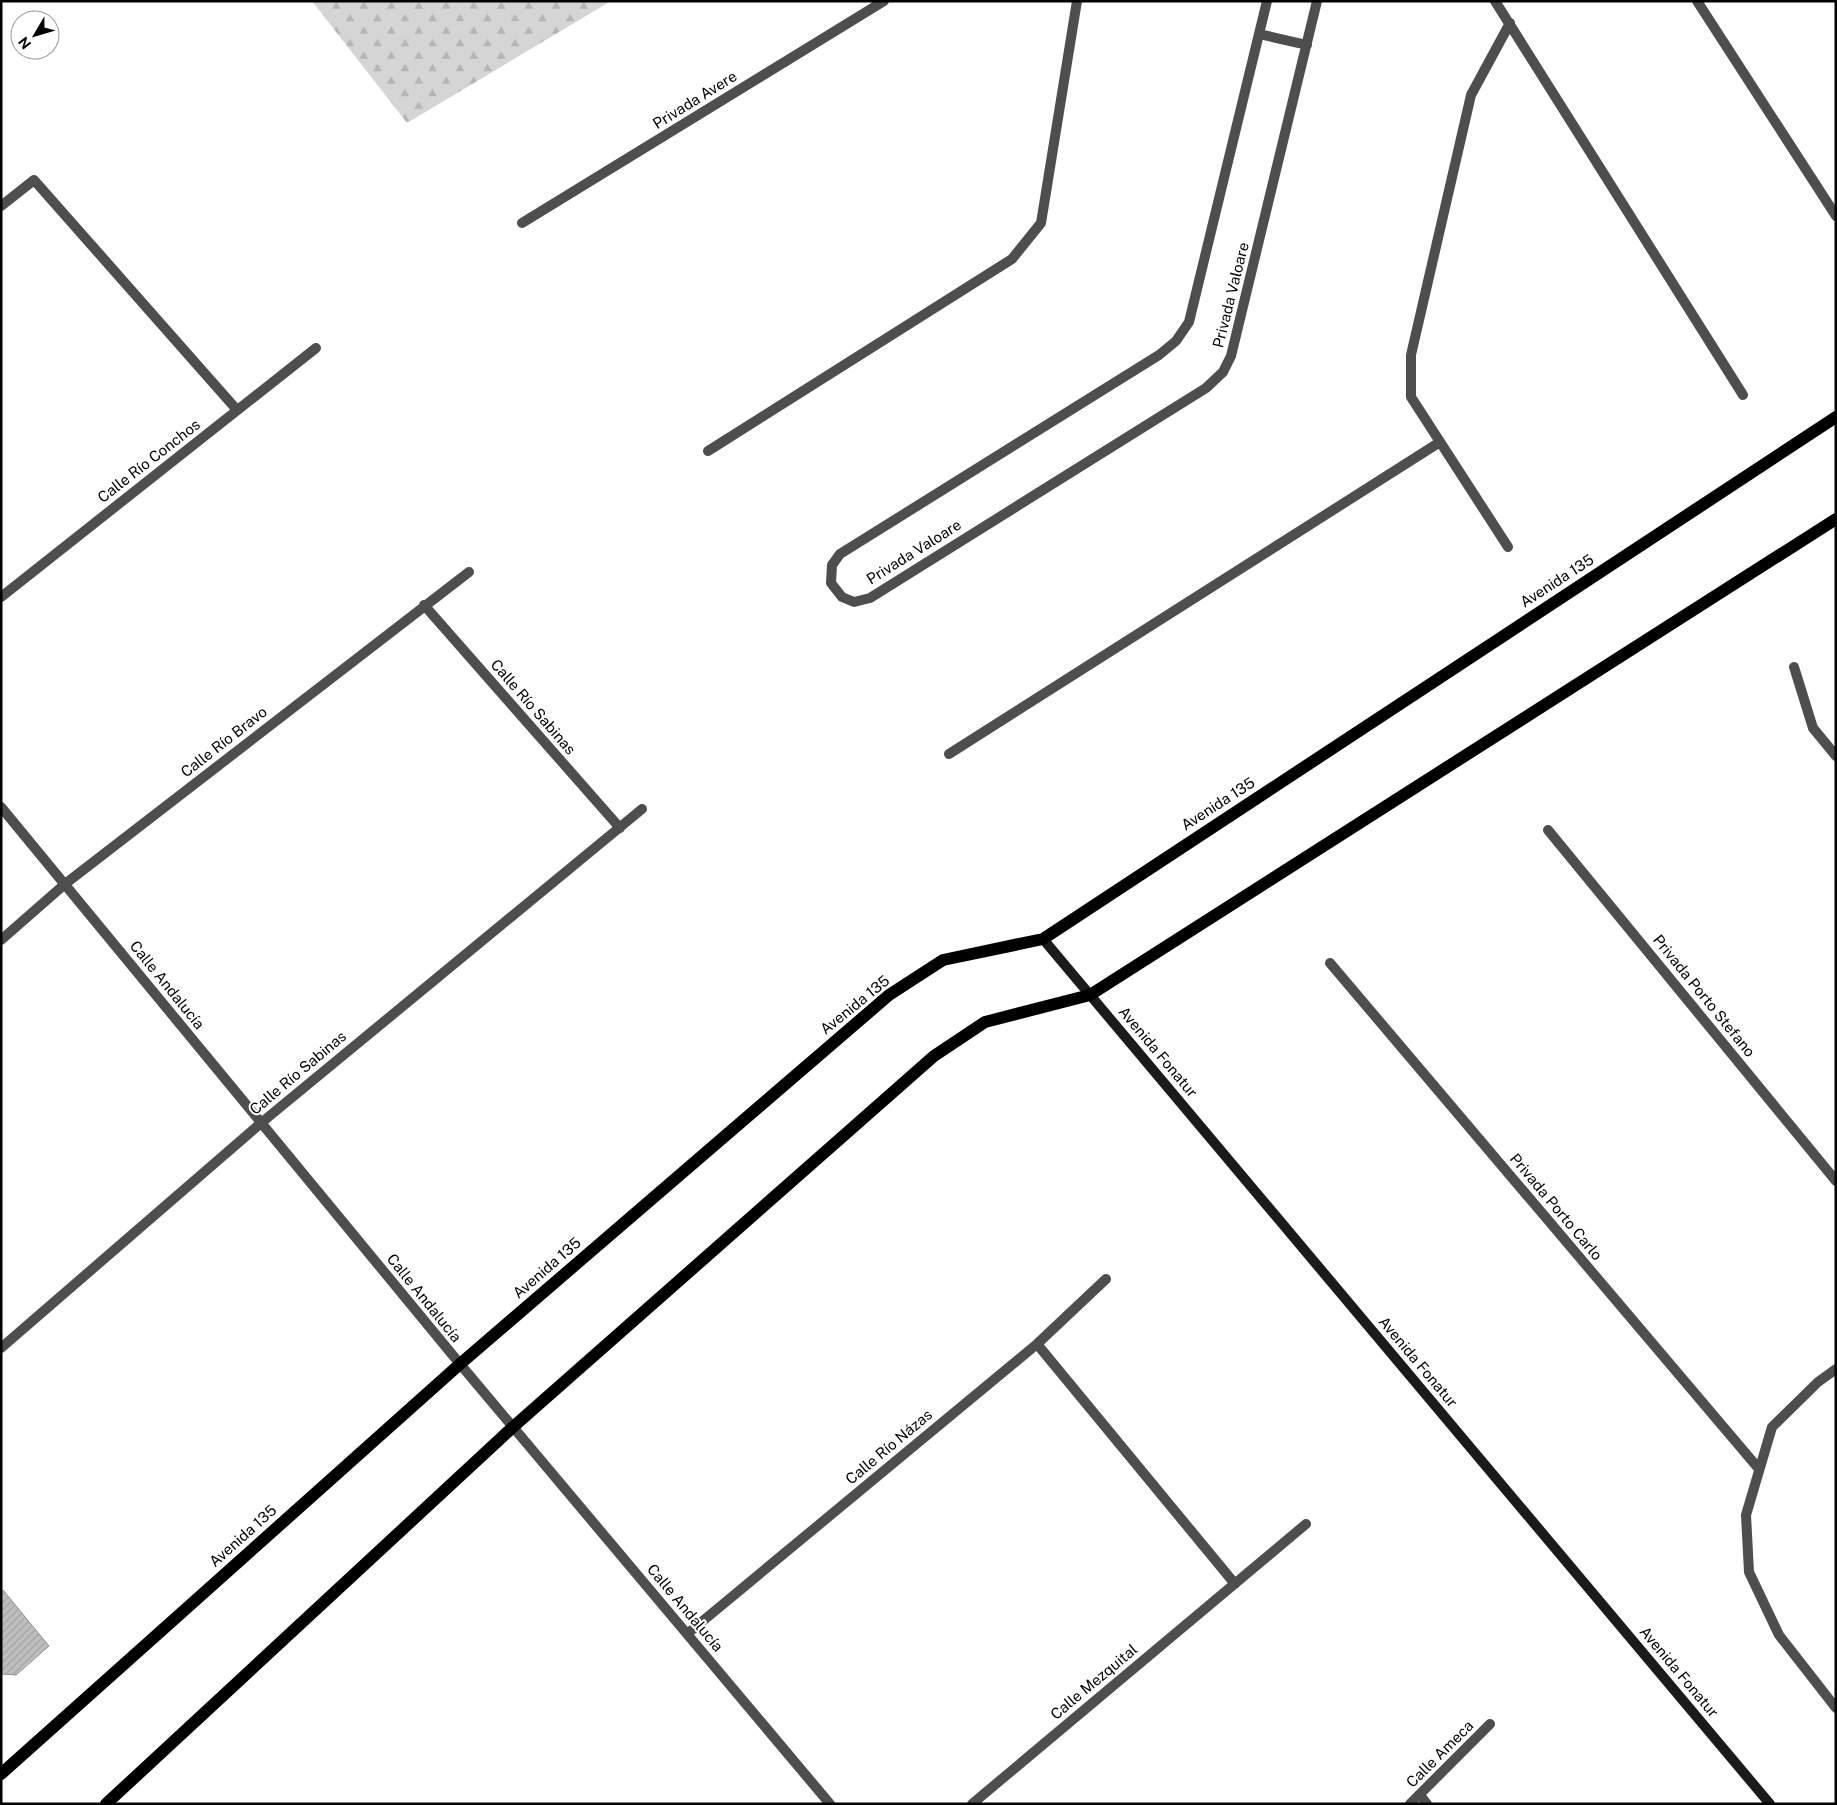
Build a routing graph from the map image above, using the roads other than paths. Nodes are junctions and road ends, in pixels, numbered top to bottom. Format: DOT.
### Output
graph roads {
  1 [pos="884,1"];
  2 [pos="1077,1"];
  3 [pos="1268,1"];
  4 [pos="1317,1"];
  5 [pos="1495,1"];
  6 [pos="1697,1"];
  7 [pos="1510,23"];
  8 [pos="1259,34"];
  9 [pos="1307,45"];
  10 [pos="1,206"];
  11 [pos="1836,216"];
  12 [pos="522,223"];
  13 [pos="316,348"];
  14 [pos="1744,395"];
  15 [pos="237,410"];
  16 [pos="1836,417"];
  17 [pos="1440,442"];
  18 [pos="708,451"];
  19 [pos="1836,519"];
  20 [pos="1508,547"];
  21 [pos="469,572"];
  22 [pos="1,597"];
  23 [pos="424,606"];
  24 [pos="1794,667"];
  25 [pos="949,754"];
  26 [pos="1836,756"];
  27 [pos="1,806"];
  28 [pos="642,809"];
  29 [pos="620,828"];
  30 [pos="1548,830"];
  31 [pos="65,884"];
  32 [pos="1043,939"];
  33 [pos="1,940"];
  34 [pos="1330,963"];
  35 [pos="1090,994"];
  36 [pos="261,1123"];
  37 [pos="1836,1181"];
  38 [pos="1106,1279"];
  39 [pos="1037,1344"];
  40 [pos="1,1348"];
  41 [pos="460,1364"];
  42 [pos="1836,1369"];
  43 [pos="512,1427"];
  44 [pos="1759,1469"];
  45 [pos="1306,1524"];
  46 [pos="1235,1584"];
  47 [pos="687,1634"];
  48 [pos="1836,1708"];
  49 [pos="1490,1724"];
  50 [pos="1,1774"];
  51 [pos="1423,1800"];
  52 [pos="106,1804"];
  53 [pos="830,1804"];
  54 [pos="972,1804"];
  55 [pos="1410,1804"];
  56 [pos="1770,1804"];
  1 -- 12 [label="street, Privada Avere"];
  2 -- 18 [label="street"];
  3 -- 8 [label="street, Privada Valoare"];
  4 -- 9 [label="street, Privada Valoare"];
  5 -- 7 [label="street"];
  6 -- 11 [label="street"];
  7 -- 14 [label="street"];
  7 -- 17 [label="street"];
  8 -- 9 [label="street"];
  8 -- 9 [label="street, Privada Valoare"];
  10 -- 15 [label="street"];
  13 -- 15 [label="street, Calle Río Conchos"];
  15 -- 22 [label="street, Calle Río Conchos"];
  16 -- 32 [label="main road, Avenida 135"];
  17 -- 20 [label="street"];
  17 -- 25 [label="street"];
  19 -- 35 [label="main road"];
  21 -- 23 [label="street, Calle Río Bravo"];
  23 -- 29 [label="street, Calle Río Sabinas"];
  23 -- 31 [label="street, Calle Río Bravo"];
  24 -- 26 [label="street"];
  27 -- 31 [label="street, Calle Andalucía"];
  28 -- 29 [label="street, Calle Río Sabinas"];
  29 -- 36 [label="street, Calle Río Sabinas"];
  30 -- 37 [label="street, Privada Porto Stefano"];
  31 -- 33 [label="street, Calle Río Bravo"];
  31 -- 36 [label="street, Calle Andalucía"];
  32 -- 35 [label="main road, Avenida Fonatur"];
  32 -- 41 [label="main road, Avenida 135"];
  34 -- 44 [label="street, Privada Porto Carlo"];
  35 -- 43 [label="main road"];
  35 -- 56 [label="main road, Avenida Fonatur"];
  36 -- 40 [label="street, Calle Río Sabinas"];
  36 -- 41 [label="street, Calle Andalucía"];
  38 -- 39 [label="street, Calle Río Názas"];
  39 -- 46 [label="street"];
  39 -- 47 [label="street, Calle Río Názas"];
  41 -- 43 [label="street, Calle Andalucía"];
  41 -- 50 [label="main road, Avenida 135"];
  42 -- 44 [label="street"];
  43 -- 47 [label="street, Calle Andalucía"];
  43 -- 52 [label="main road"];
  44 -- 48 [label="street"];
  45 -- 46 [label="street, Calle Mezquital"];
  46 -- 54 [label="street, Calle Mezquital"];
  47 -- 53 [label="street, Calle Andalucía"];
  49 -- 51 [label="street, Calle Ameca"];
  51 -- 55 [label="street, Calle Ameca"];
}
